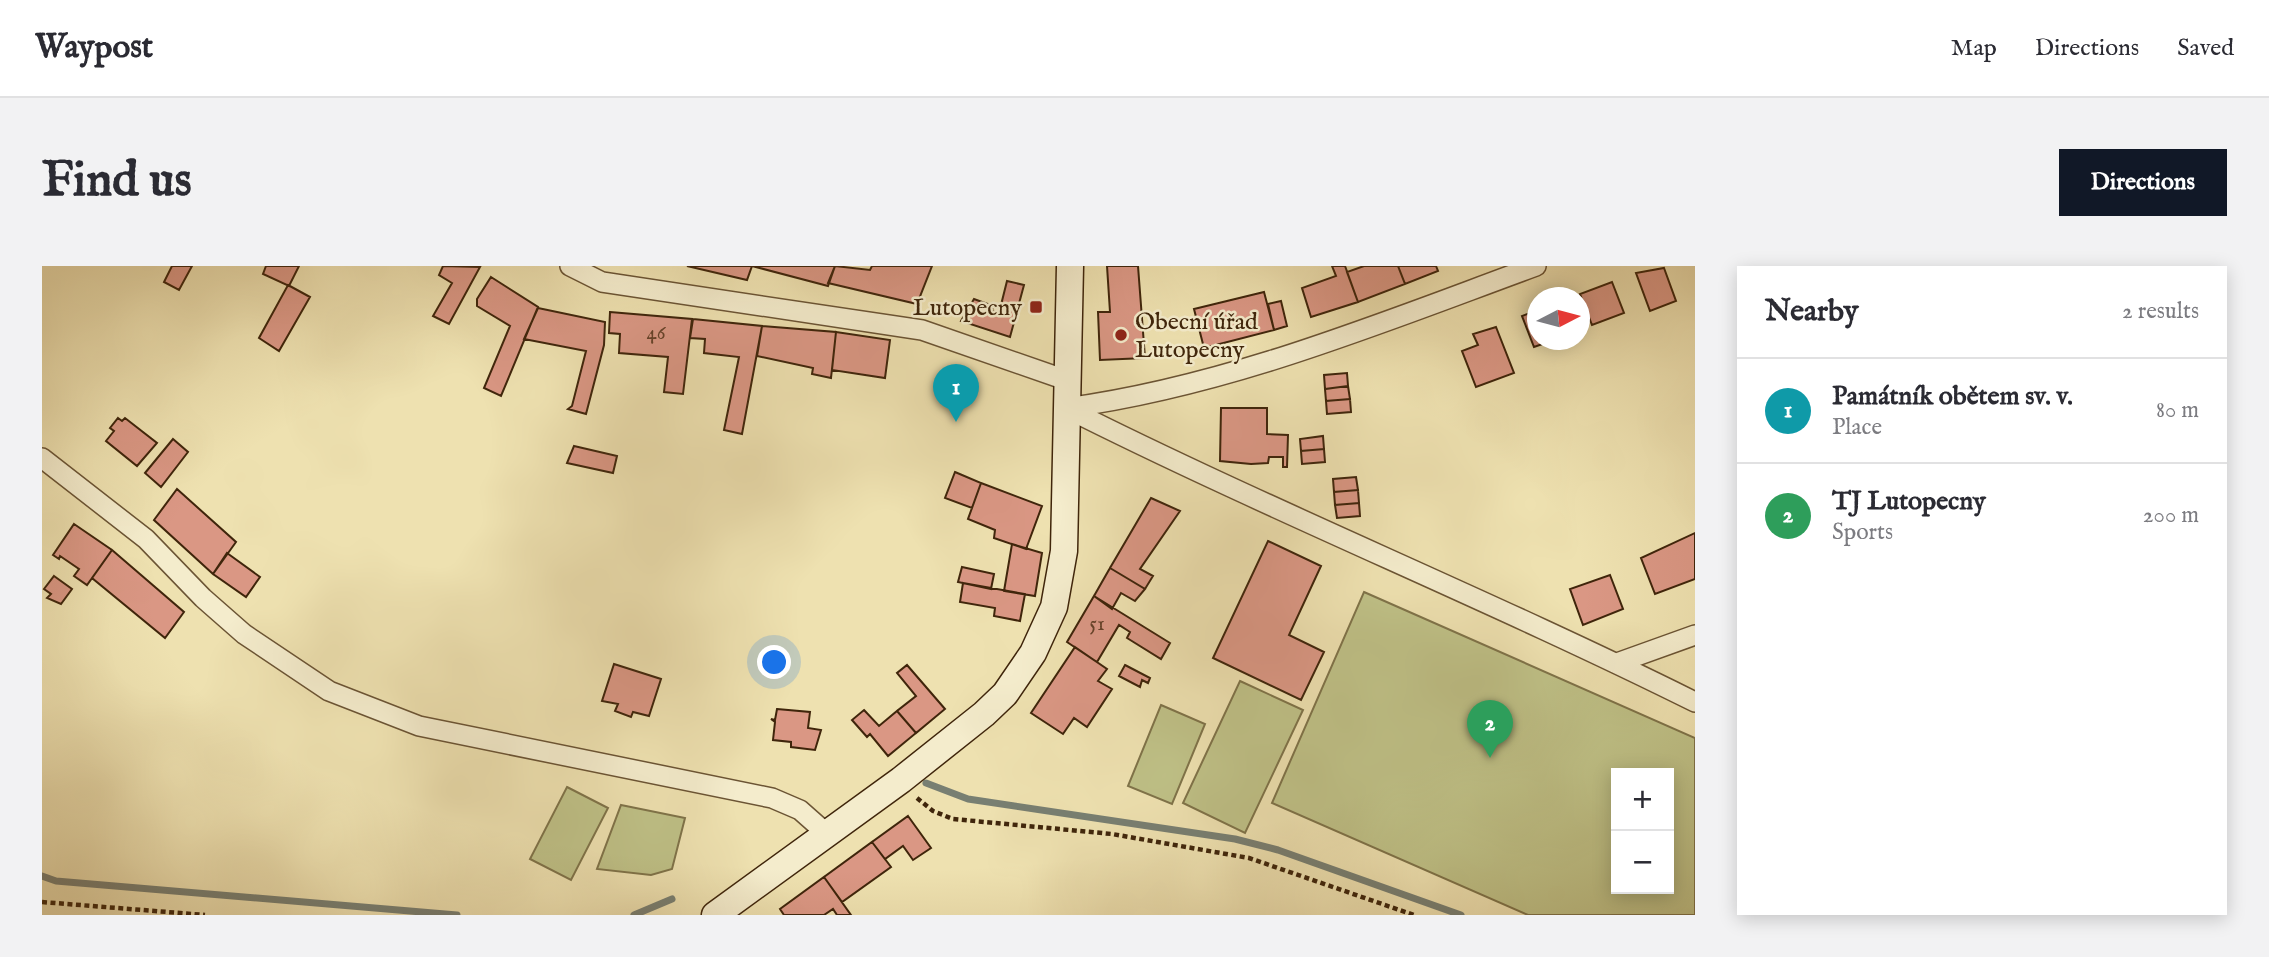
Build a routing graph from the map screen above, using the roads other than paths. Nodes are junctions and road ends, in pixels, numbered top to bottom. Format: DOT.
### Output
graph roads {
  1 [pos="570,266"];
  2 [pos="1070,266"];
  3 [pos="1536,266"];
  4 [pos="1066,380"];
  5 [pos="1066,408"];
  6 [pos="42,458"];
  7 [pos="1695,635"];
  8 [pos="1617,663"];
  9 [pos="1695,702"];
  10 [pos="826,834"];
  11 [pos="715,915"];
  1 -- 4 [label="street"];
  2 -- 4 [label="main road"];
  3 -- 5 [label="street"];
  4 -- 5 [label="main road"];
  5 -- 8 [label="street"];
  5 -- 10 [label="main road"];
  6 -- 10 [label="street"];
  7 -- 8 [label="street"];
  8 -- 9 [label="street"];
  10 -- 11 [label="main road"];
}
